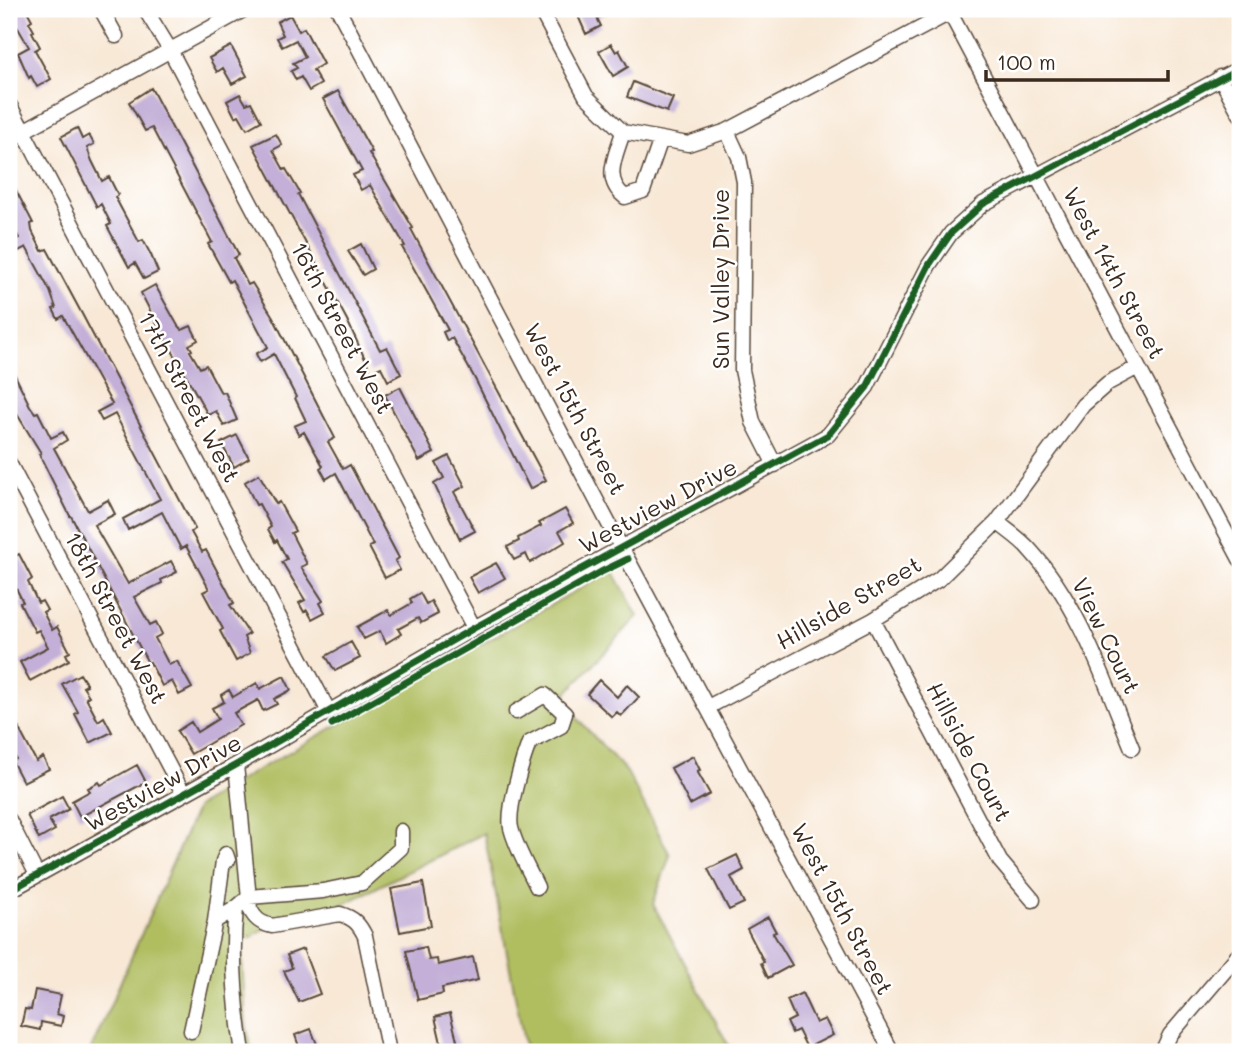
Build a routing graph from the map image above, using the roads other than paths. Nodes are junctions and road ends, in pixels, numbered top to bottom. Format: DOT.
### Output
graph roads {
  1 [pos="101,9"];
  2 [pos="145,9"];
  3 [pos="245,9"];
  4 [pos="338,9"];
  5 [pos="540,9"];
  6 [pos="952,10"];
  7 [pos="116,36"];
  8 [pos="170,50"];
  9 [pos="1240,68"];
  10 [pos="1220,77"];
  11 [pos="9,104"];
  12 [pos="1240,114"];
  13 [pos="23,131"];
  14 [pos="727,131"];
  15 [pos="623,132"];
  16 [pos="9,139"];
  17 [pos="661,139"];
  18 [pos="1036,175"];
  19 [pos="1138,367"];
  20 [pos="9,463"];
  21 [pos="775,465"];
  22 [pos="997,522"];
  23 [pos="621,547"];
  24 [pos="1240,559"];
  25 [pos="873,620"];
  26 [pos="474,628"];
  27 [pos="708,707"];
  28 [pos="329,712"];
  29 [pos="516,712"];
  30 [pos="1132,748"];
  31 [pos="236,765"];
  32 [pos="183,793"];
  33 [pos="9,820"];
  34 [pos="401,831"];
  35 [pos="223,861"];
  36 [pos="37,875"];
  37 [pos="537,887"];
  38 [pos="9,891"];
  39 [pos="248,897"];
  40 [pos="1033,900"];
  41 [pos="236,908"];
  42 [pos="215,922"];
  43 [pos="1240,953"];
  44 [pos="191,1031"];
  45 [pos="243,1052"];
  46 [pos="388,1052"];
  47 [pos="892,1052"];
  48 [pos="1162,1052"];
  1 -- 7 [label="street"];
  2 -- 8 [label="street, 16th Street West"];
  3 -- 8 [label="street"];
  4 -- 23 [label="street, West 15th Street"];
  5 -- 15 [label="street"];
  6 -- 14 [label="street"];
  6 -- 18 [label="street, West 14th Street"];
  8 -- 13 [label="street"];
  8 -- 26 [label="street, 16th Street West"];
  9 -- 10 [label="street, Westview Drive"];
  10 -- 12 [label="street"];
  10 -- 18 [label="street, Westview Drive"];
  11 -- 13 [label="street, 17th Street West"];
  13 -- 16 [label="street"];
  13 -- 28 [label="street, 17th Street West"];
  14 -- 17 [label="street"];
  14 -- 21 [label="street, Sun Valley Drive"];
  15 -- 17 [label="street"];
  15 -- 17 [label="street"];
  18 -- 19 [label="street, West 14th Street"];
  18 -- 21 [label="street, Westview Drive"];
  19 -- 22 [label="street, Hillside Street"];
  19 -- 24 [label="street, West 14th Street"];
  20 -- 32 [label="street, 18th Street West"];
  21 -- 23 [label="street, Westview Drive"];
  22 -- 25 [label="street, Hillside Street"];
  22 -- 30 [label="street, View Court"];
  23 -- 26 [label="street, Westview Drive"];
  23 -- 27 [label="street, West 15th Street"];
  25 -- 27 [label="street, Hillside Street"];
  25 -- 40 [label="street, Hillside Court"];
  26 -- 28 [label="street, Westview Drive"];
  27 -- 47 [label="street, West 15th Street"];
  28 -- 31 [label="street, Westview Drive"];
  29 -- 37 [label="street"];
  31 -- 32 [label="street, Westview Drive"];
  31 -- 39 [label="street"];
  32 -- 36 [label="street, Westview Drive"];
  33 -- 36 [label="street"];
  34 -- 39 [label="street"];
  35 -- 42 [label="street"];
  36 -- 38 [label="street, Westview Drive"];
  39 -- 41 [label="street"];
  39 -- 46 [label="street"];
  41 -- 42 [label="street"];
  41 -- 45 [label="street"];
  42 -- 44 [label="street"];
  43 -- 48 [label="street"];
}
